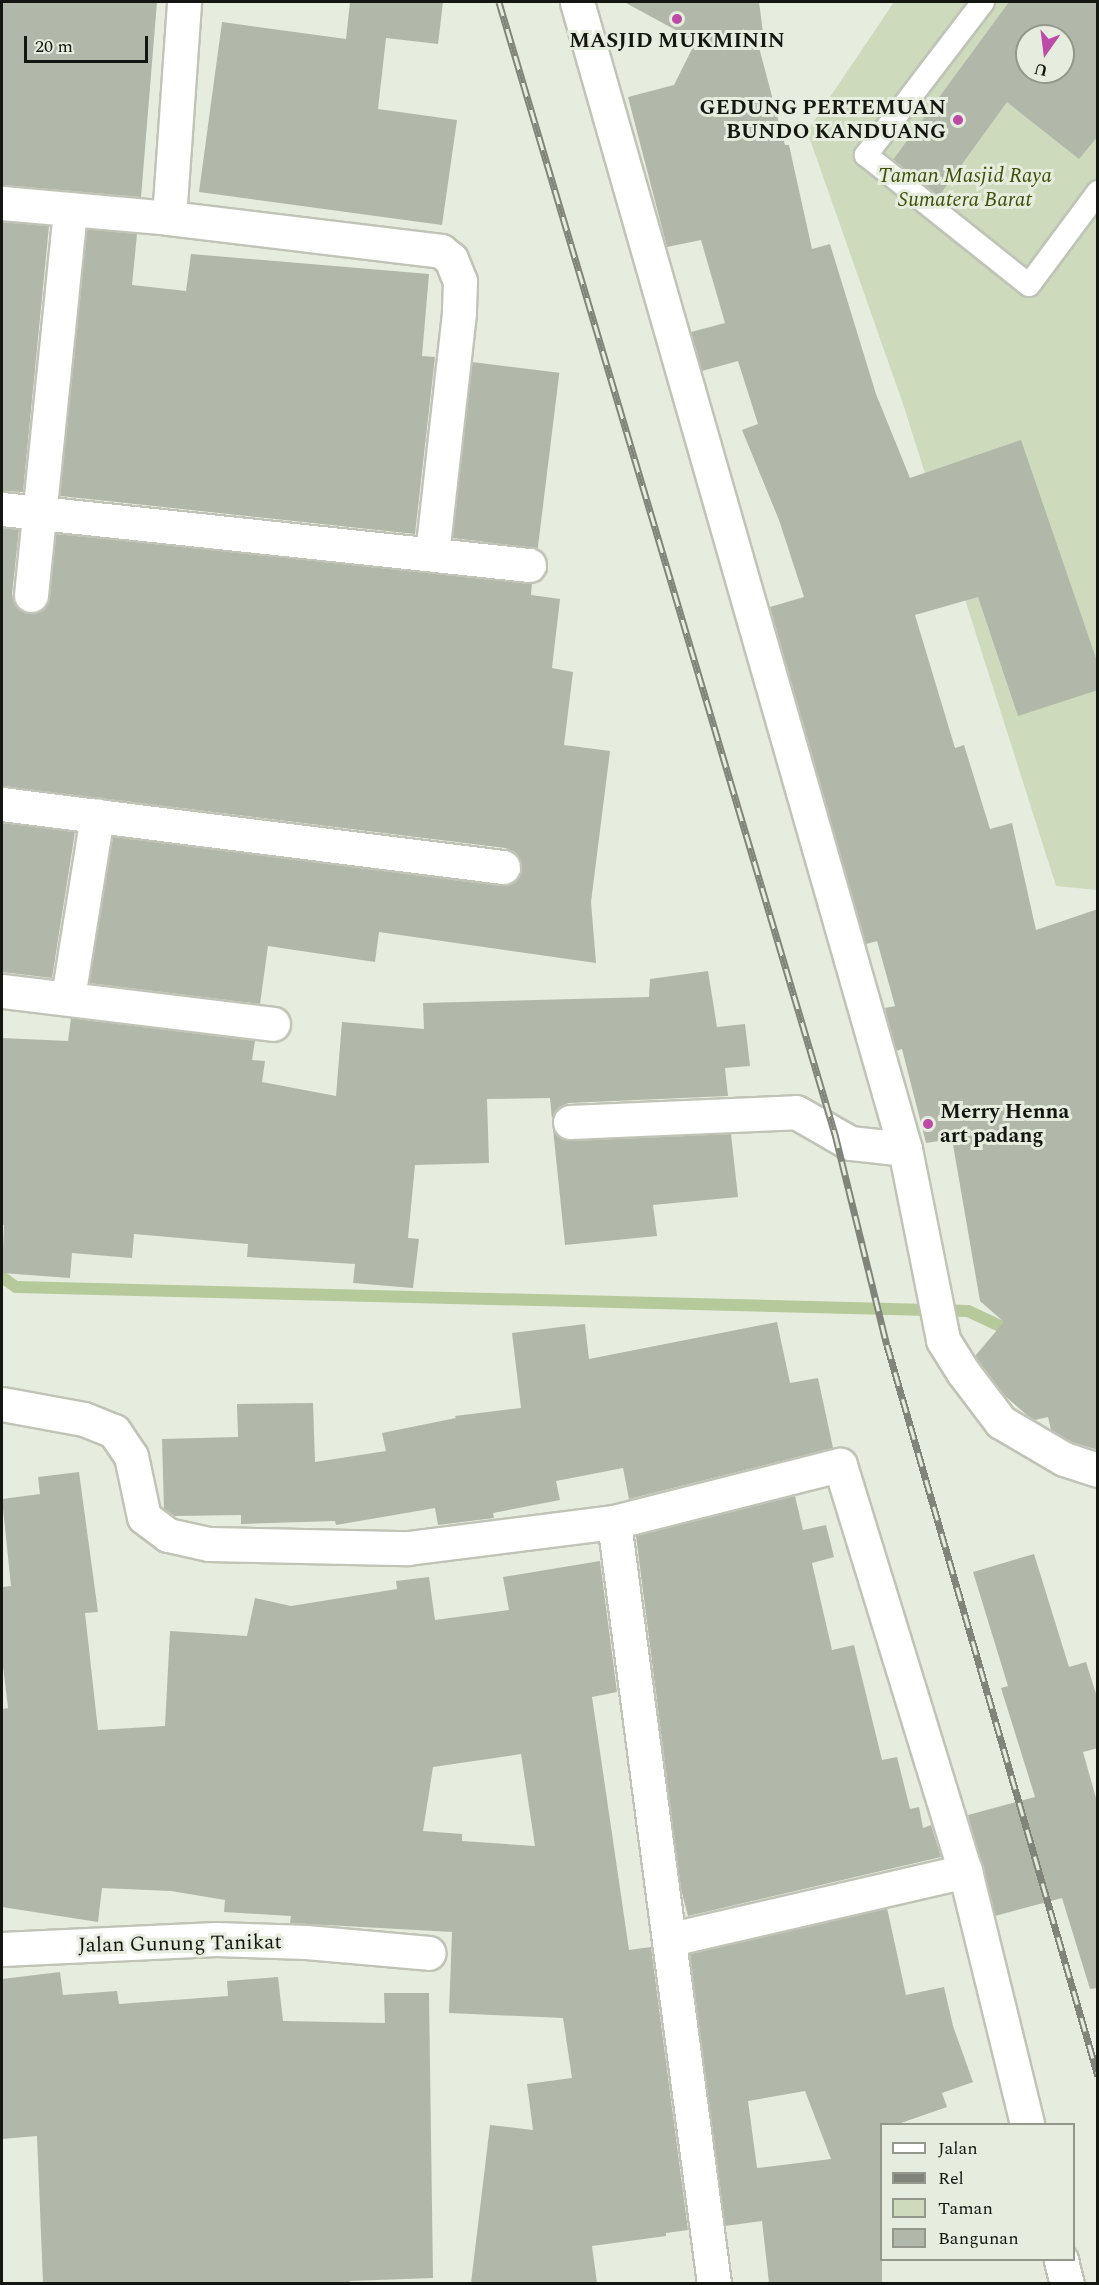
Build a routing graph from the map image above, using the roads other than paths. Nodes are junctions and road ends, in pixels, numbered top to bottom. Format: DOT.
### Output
graph roads {
  1 [pos="184,2"];
  2 [pos="577,2"];
  3 [pos="982,2"];
  4 [pos="1098,192"];
  5 [pos="2,203"];
  6 [pos="70,209"];
  7 [pos="169,218"];
  8 [pos="2,509"];
  9 [pos="41,513"];
  10 [pos="432,553"];
  11 [pos="529,565"];
  12 [pos="31,595"];
  13 [pos="2,804"];
  14 [pos="97,815"];
  15 [pos="503,867"];
  16 [pos="2,991"];
  17 [pos="68,997"];
  18 [pos="273,1024"];
  19 [pos="570,1122"];
  20 [pos="905,1149"];
  21 [pos="2,1404"];
  22 [pos="1098,1470"];
  23 [pos="614,1522"];
  24 [pos="965,1871"];
  25 [pos="671,1939"];
  26 [pos="2,1949"];
  27 [pos="429,1953"];
  28 [pos="1028,2123"];
  29 [pos="1062,2261"];
  30 [pos="714,2283"];
  31 [pos="1067,2283"];
  1 -- 7 [label="street"];
  2 -- 20 [label="street"];
  3 -- 4 [label="lane"];
  5 -- 6 [label="street"];
  6 -- 7 [label="street"];
  6 -- 9 [label="street"];
  7 -- 10 [label="street"];
  8 -- 9 [label="street"];
  9 -- 10 [label="street"];
  9 -- 12 [label="street"];
  10 -- 11 [label="street"];
  13 -- 14 [label="street"];
  14 -- 15 [label="street"];
  14 -- 17 [label="street"];
  16 -- 17 [label="street"];
  17 -- 18 [label="street"];
  19 -- 20 [label="street"];
  20 -- 22 [label="street"];
  21 -- 23 [label="street"];
  23 -- 24 [label="street"];
  23 -- 25 [label="street"];
  24 -- 25 [label="street"];
  24 -- 28 [label="street"];
  25 -- 30 [label="street"];
  26 -- 27 [label="street, Jalan Gunung Tanikat"];
  29 -- 31 [label="street"];
}
